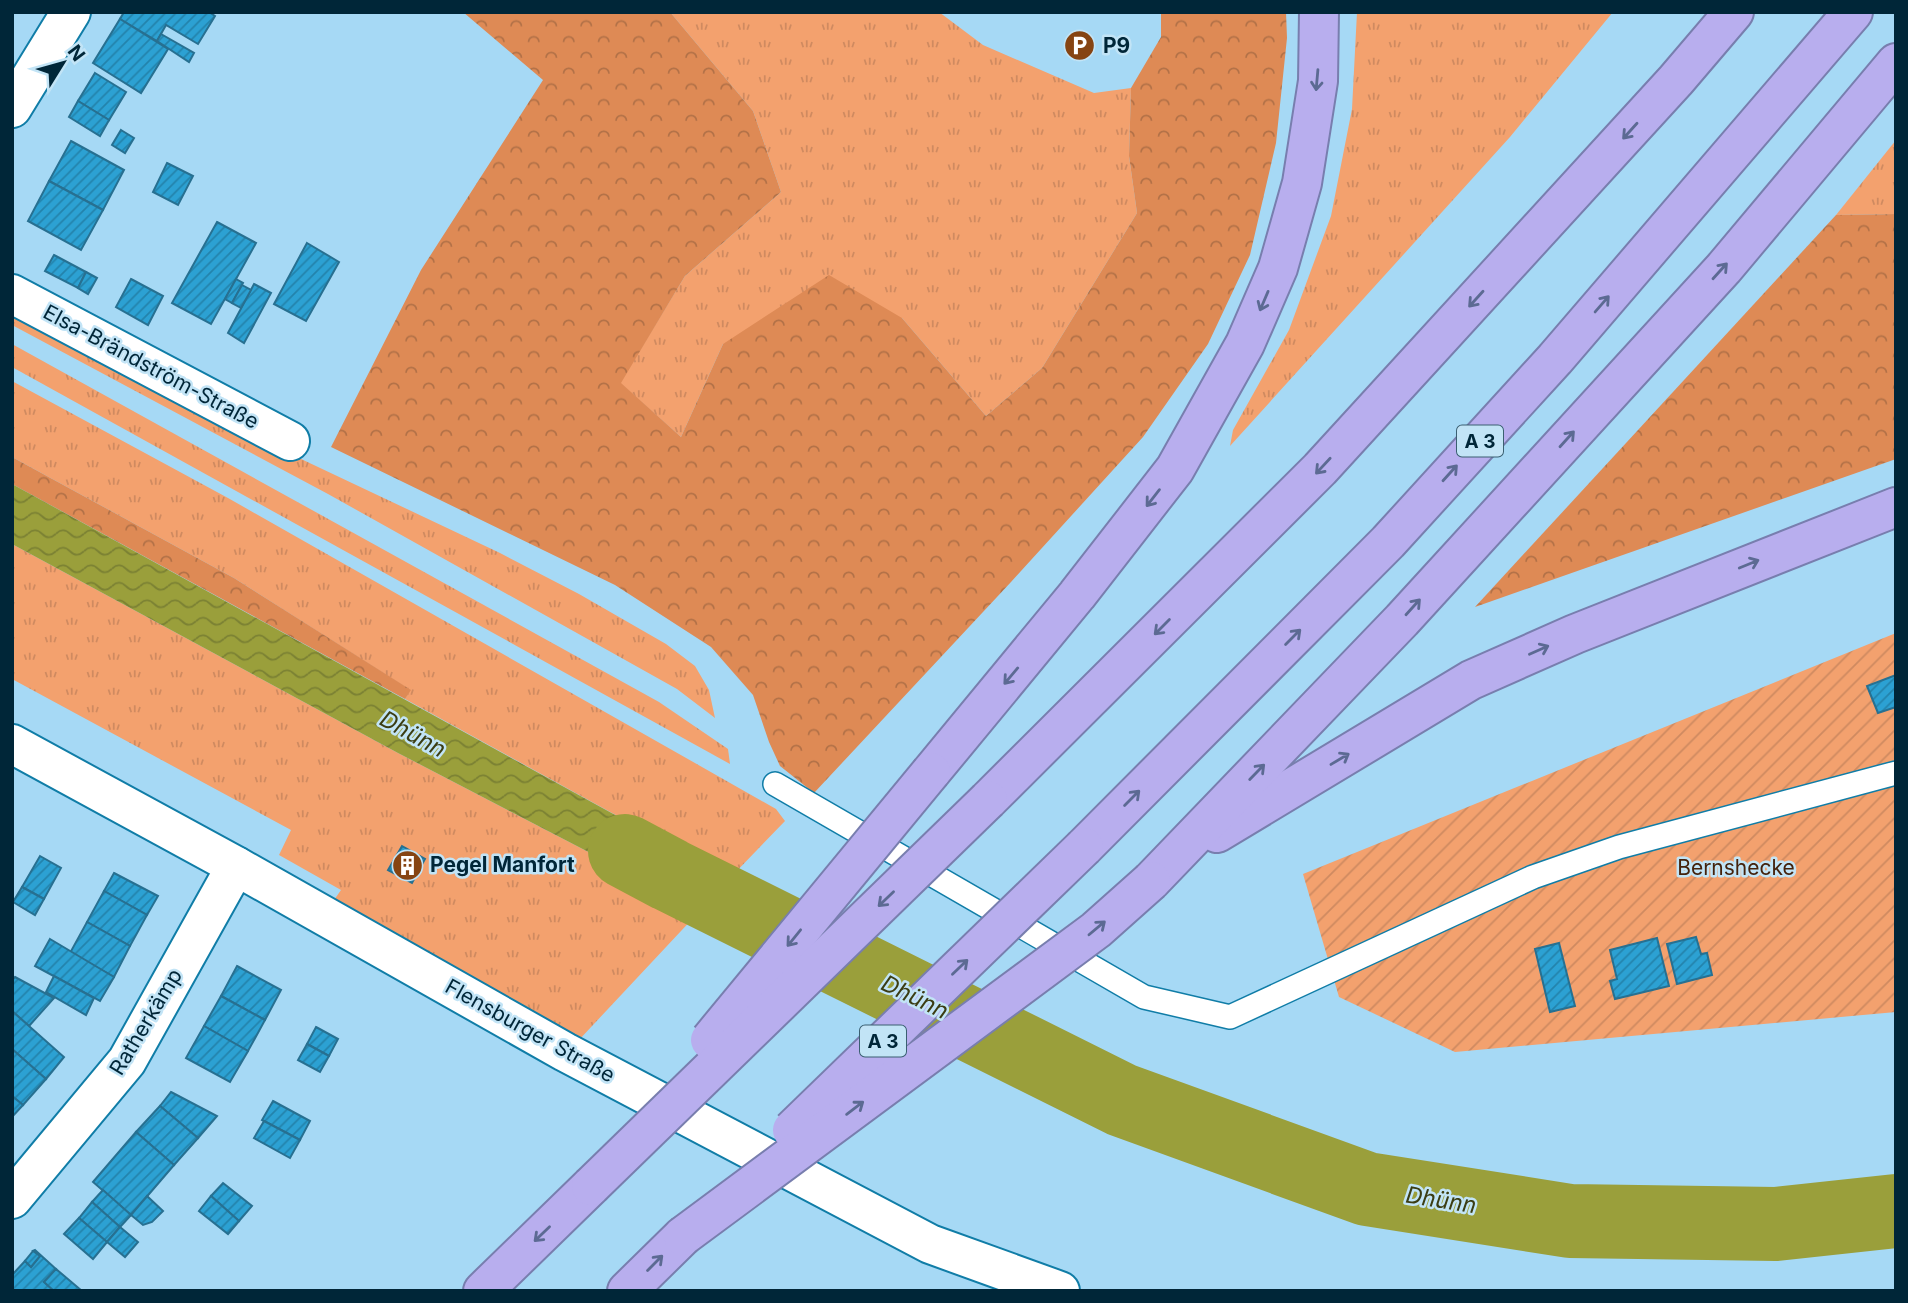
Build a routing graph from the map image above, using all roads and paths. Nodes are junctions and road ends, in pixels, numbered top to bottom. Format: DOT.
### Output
graph roads {
  1 [pos="71,12"];
  2 [pos="1319,12"];
  3 [pos="1712,12"];
  4 [pos="1734,12"];
  5 [pos="1853,12"];
  6 [pos="1896,63"];
  7 [pos="1676,80"];
  8 [pos="12,108"];
  9 [pos="12,294"];
  10 [pos="290,441"];
  11 [pos="1896,507"];
  12 [pos="12,744"];
  13 [pos="1896,773"];
  14 [pos="775,784"];
  15 [pos="236,866"];
  16 [pos="1164,869"];
  17 [pos="590,1186"];
  18 [pos="12,1199"];
  19 [pos="682,1236"];
  20 [pos="483,1291"];
  21 [pos="627,1291"];
  22 [pos="1060,1291"];
  1 -- 8 [label="street"];
  2 -- 17 [label="highway, one-way, bridge"];
  3 -- 7 [label="highway"];
  4 -- 7 [label="highway"];
  19 -- 5 [label="highway, A 3, one-way, bridge"];
  16 -- 6 [label="highway, one-way"];
  7 -- 17 [label="highway, one-way, bridge"];
  9 -- 10 [label="street, Elsa-Brändström-Straße"];
  16 -- 11 [label="highway, one-way"];
  12 -- 15 [label="street, Flensburger Straße"];
  13 -- 14 [label="lane"];
  15 -- 18 [label="street, Ratherkämp"];
  15 -- 22 [label="street, Flensburger Straße"];
  19 -- 16 [label="highway, one-way, bridge"];
  17 -- 20 [label="highway, one-way"];
  21 -- 19 [label="highway, A 3, one-way"];
}
